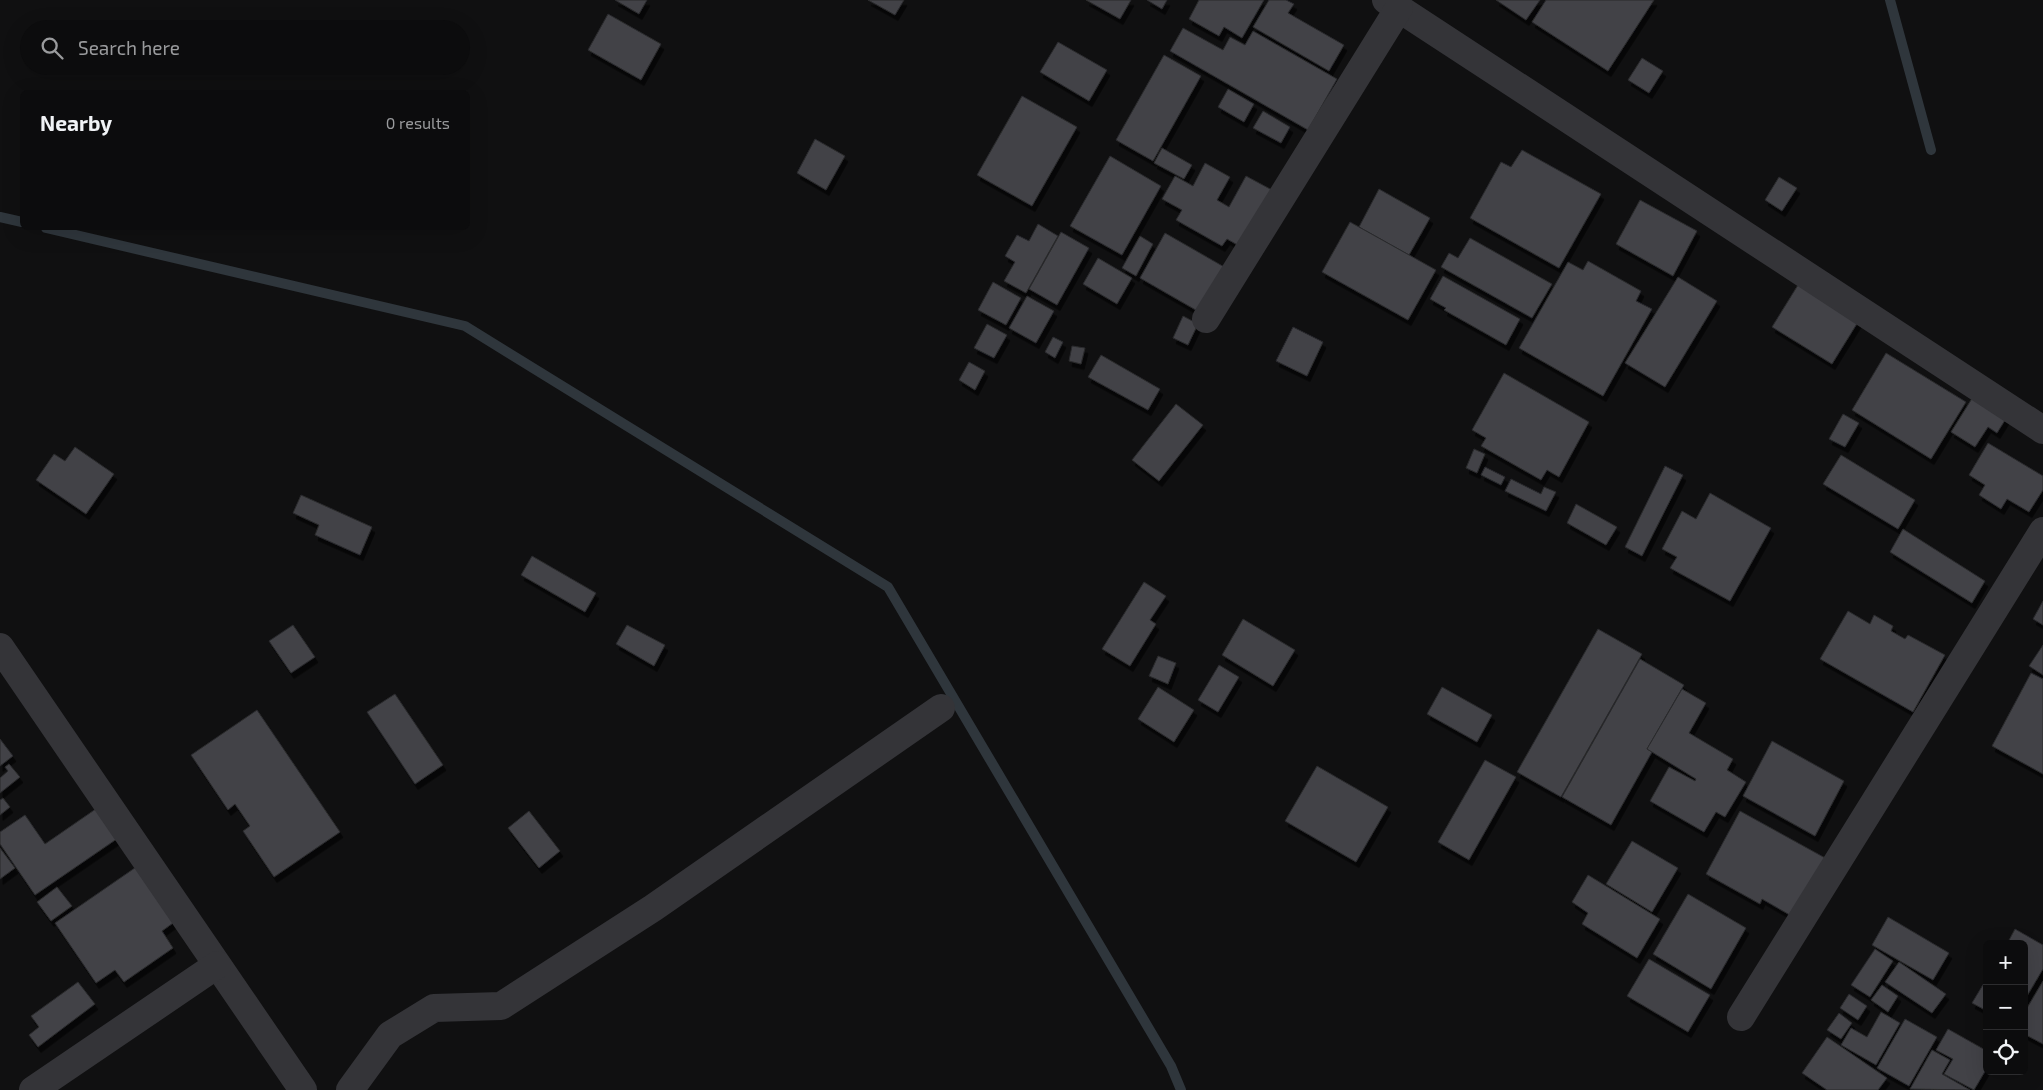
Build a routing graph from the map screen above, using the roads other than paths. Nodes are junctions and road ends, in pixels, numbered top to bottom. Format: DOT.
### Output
graph roads {
  1 [pos="1392,4"];
  2 [pos="1206,319"];
  3 [pos="2043,430"];
  4 [pos="2043,531"];
  5 [pos="0,647"];
  6 [pos="941,708"];
  7 [pos="217,965"];
  8 [pos="1741,1017"];
  9 [pos="33,1090"];
  10 [pos="303,1090"];
  11 [pos="350,1090"];
  1 -- 2 [label="street"];
  1 -- 3 [label="street"];
  4 -- 8 [label="street"];
  5 -- 7 [label="street"];
  6 -- 11 [label="street"];
  7 -- 9 [label="street"];
  7 -- 10 [label="street"];
}
